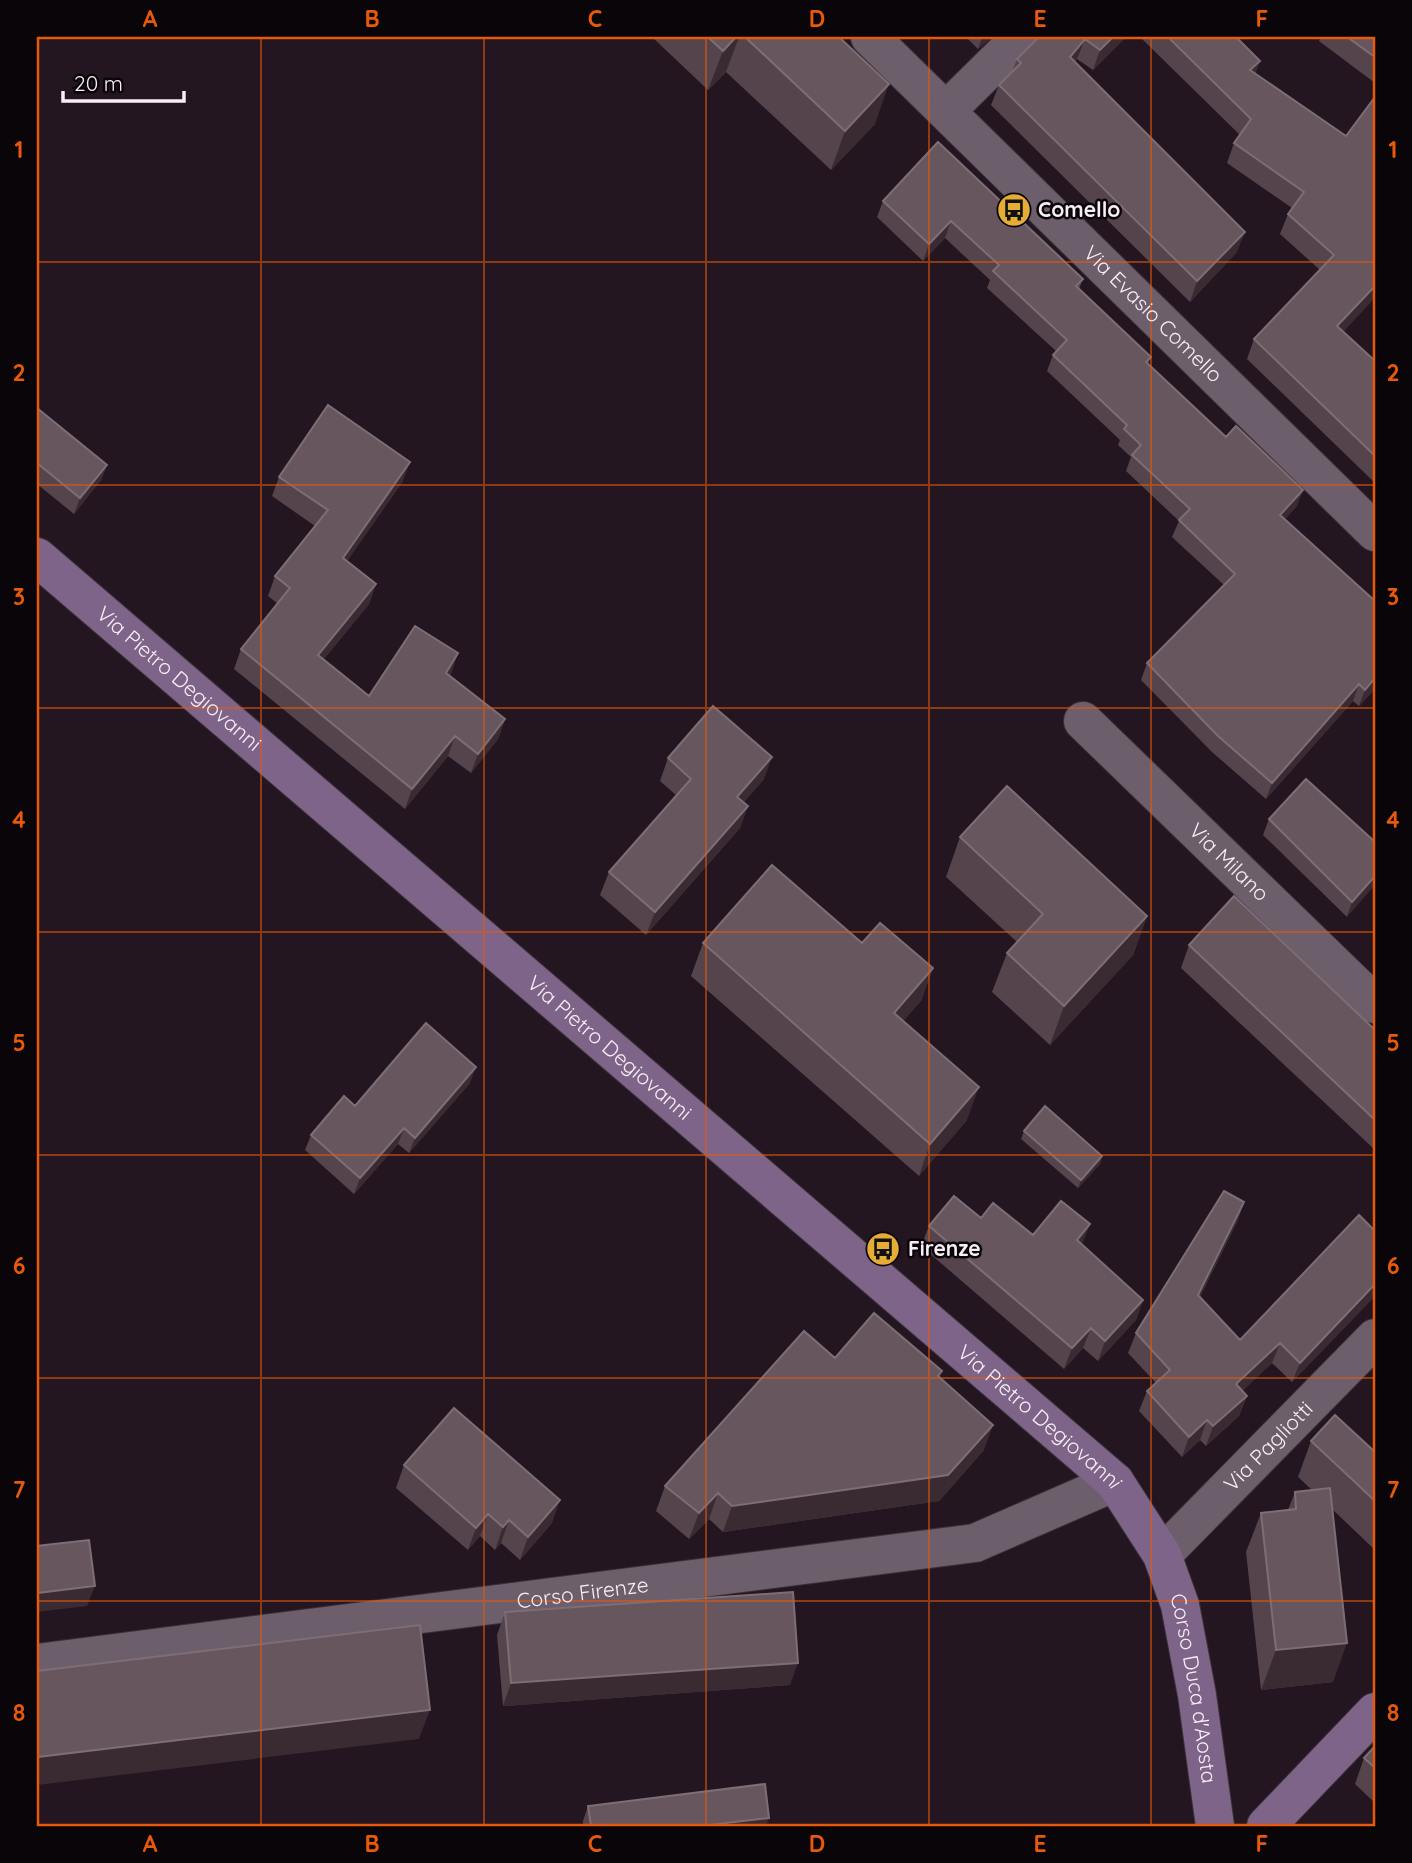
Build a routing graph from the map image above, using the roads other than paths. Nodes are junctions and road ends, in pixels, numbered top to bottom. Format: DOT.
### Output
graph roads {
  1 [pos="870,37"];
  2 [pos="1021,37"];
  3 [pos="946,111"];
  4 [pos="1375,531"];
  5 [pos="37,557"];
  6 [pos="1083,721"];
  7 [pos="1375,1004"];
  8 [pos="1375,1338"];
  9 [pos="1115,1482"];
  10 [pos="1162,1555"];
  11 [pos="37,1663"];
  12 [pos="1375,1712"];
  13 [pos="1215,1826"];
  14 [pos="1266,1826"];
  1 -- 3 [label="street, Via Evasio Comello"];
  2 -- 3 [label="street"];
  3 -- 4 [label="street, Via Evasio Comello"];
  5 -- 9 [label="street, Via Pietro Degiovanni"];
  6 -- 7 [label="street, Via Milano"];
  8 -- 10 [label="street, Via Pagliotti"];
  9 -- 10 [label="street, Via Pietro Degiovanni"];
  9 -- 11 [label="street, Corso Firenze"];
  10 -- 13 [label="street, Corso Duca d'Aosta"];
  12 -- 14 [label="street"];
}
